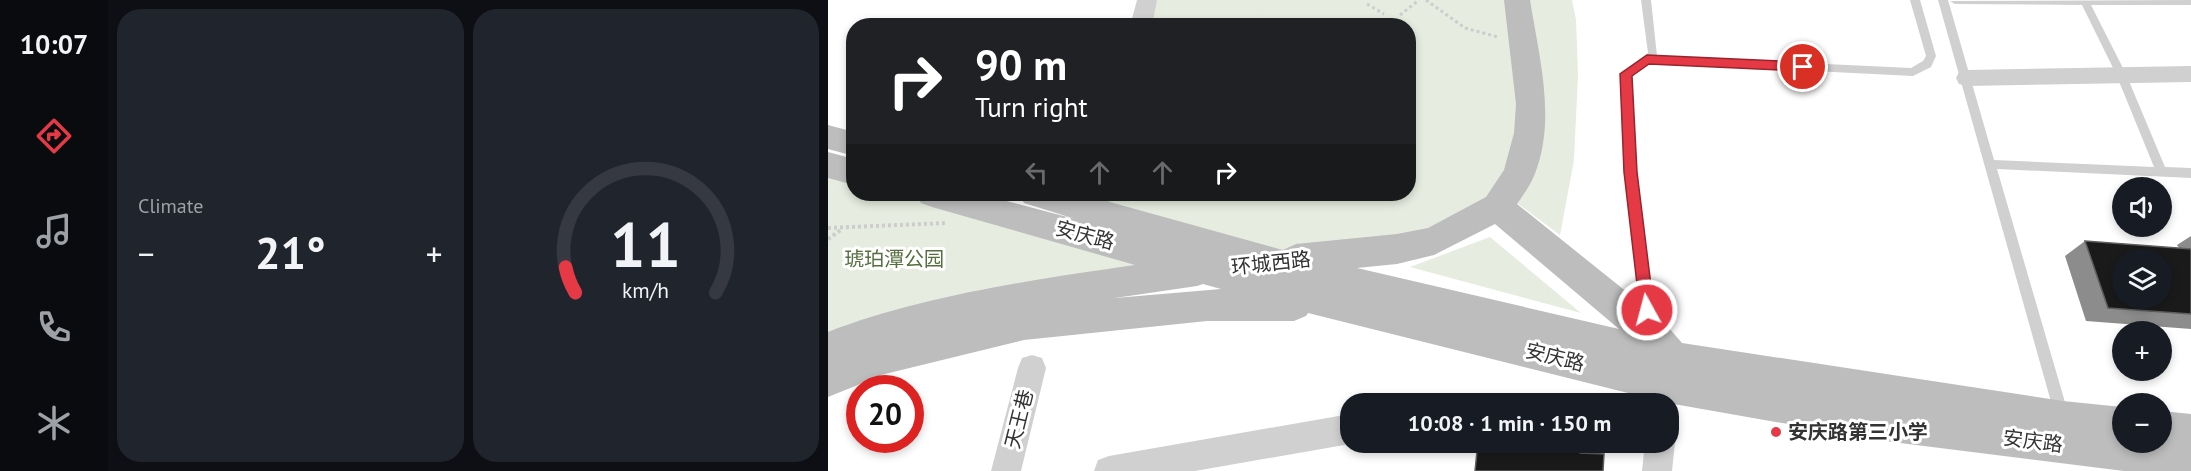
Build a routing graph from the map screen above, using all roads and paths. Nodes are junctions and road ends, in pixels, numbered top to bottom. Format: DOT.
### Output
graph roads {
  1 [pos="1147,0"];
  2 [pos="1419,0"];
  3 [pos="1426,0"];
  4 [pos="1517,0"];
  5 [pos="1646,0"];
  6 [pos="1915,0"];
  7 [pos="1943,0"];
  8 [pos="1955,1"];
  9 [pos="2085,1"];
  10 [pos="2191,2"];
  11 [pos="1367,4"];
  12 [pos="1384,14"];
  13 [pos="1400,15"];
  14 [pos="1143,18"];
  15 [pos="1522,42"];
  16 [pos="1647,59"];
  17 [pos="2121,74"];
  18 [pos="2191,74"];
  19 [pos="1966,78"];
  20 [pos="828,137"];
  21 [pos="846,142"];
  22 [pos="1991,164"];
  23 [pos="828,165"];
  24 [pos="846,170"];
  25 [pos="2161,170"];
  26 [pos="2191,173"];
  27 [pos="958,201"];
  28 [pos="1098,202"];
  29 [pos="1497,207"];
  30 [pos="947,223"];
  31 [pos="828,228"];
  32 [pos="843,228"];
  33 [pos="828,239"];
  34 [pos="1270,262"];
  35 [pos="1210,270"];
  36 [pos="1334,305"];
  37 [pos="828,349"];
  38 [pos="1032,368"];
  39 [pos="1664,370"];
  40 [pos="828,379"];
  41 [pos="2063,420"];
  42 [pos="1340,431"];
  43 [pos="2172,431"];
  44 [pos="2191,433"];
  45 [pos="2112,443"];
  46 [pos="2112,448"];
  47 [pos="1659,453"];
  48 [pos="2146,453"];
  49 [pos="2191,460"];
  50 [pos="1006,471"];
  51 [pos="1109,471"];
  52 [pos="1657,471"];
  1 -- 14 [label="street"];
  2 -- 13 [label="path"];
  3 -- 15 [label="path"];
  4 -- 15 [label="main road, 环城西路"];
  5 -- 16 [label="lane"];
  6 -- 16 [label="lane"];
  7 -- 19 [label="lane"];
  8 -- 9 [label="lane"];
  9 -- 10 [label="lane"];
  9 -- 17 [label="lane"];
  11 -- 12 [label="path"];
  15 -- 29 [label="main road, 环城西路"];
  16 -- 39 [label="lane"];
  17 -- 18 [label="street"];
  17 -- 19 [label="street"];
  17 -- 25 [label="lane"];
  19 -- 22 [label="lane"];
  20 -- 21 [label="main road"];
  22 -- 25 [label="lane"];
  22 -- 41 [label="lane"];
  23 -- 24 [label="main road"];
  25 -- 26 [label="lane"];
  27 -- 35 [label="main road, 安庆路"];
  28 -- 34 [label="main road, 安庆路"];
  29 -- 34 [label="main road, 环城西路"];
  29 -- 39 [label="main road"];
  30 -- 32 [label="path"];
  31 -- 32 [label="path"];
  32 -- 33 [label="path"];
  34 -- 35 [label="main road, 环城西路"];
  34 -- 39 [label="main road, 安庆路"];
  35 -- 36 [label="main road, 安庆路"];
  35 -- 37 [label="main road, 环城西路"];
  36 -- 39 [label="main road, 安庆路"];
  36 -- 40 [label="main road"];
  38 -- 50 [label="street, 天王巷"];
  39 -- 41 [label="main road, 安庆路"];
  39 -- 46 [label="main road, 安庆路"];
  41 -- 45 [label="main road, 安庆路"];
  42 -- 51 [label="street"];
  43 -- 44 [label="main road"];
  47 -- 52 [label="street"];
  48 -- 49 [label="main road, 安庆路"];
}
